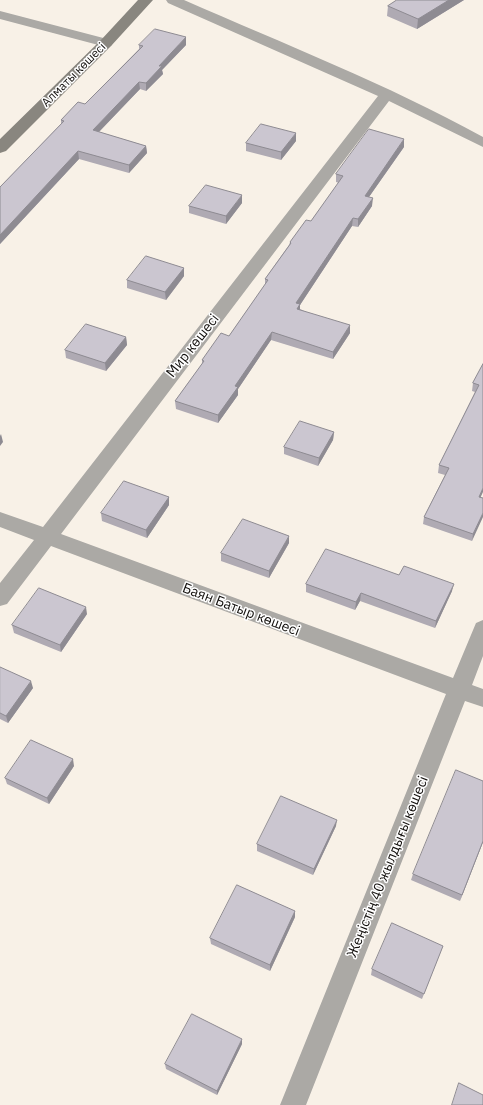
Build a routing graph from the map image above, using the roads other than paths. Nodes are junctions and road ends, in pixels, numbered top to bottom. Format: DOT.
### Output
graph roads {
  1 [pos="146,0"];
  2 [pos="173,0"];
  3 [pos="0,15"];
  4 [pos="106,44"];
  5 [pos="387,95"];
  6 [pos="483,143"];
  7 [pos="0,148"];
  8 [pos="0,519"];
  9 [pos="46,536"];
  10 [pos="0,598"];
  11 [pos="483,629"];
  12 [pos="459,690"];
  13 [pos="483,698"];
  14 [pos="293,1105"];
  1 -- 4 [label="street, Алматы көшесі"];
  2 -- 5 [label="street"];
  3 -- 4 [label="street"];
  4 -- 7 [label="street, Алматы көшесі"];
  5 -- 6 [label="street"];
  5 -- 9 [label="street, Мир көшесі"];
  8 -- 9 [label="street, Баян Батыр көшесі"];
  9 -- 10 [label="street, Мир көшесі"];
  9 -- 12 [label="street, Баян Батыр көшесі"];
  11 -- 12 [label="street, Жеңістің 40 жылдығы көшесі"];
  12 -- 13 [label="street, Баян Батыр көшесі"];
  12 -- 14 [label="street, Жеңістің 40 жылдығы көшесі"];
}
